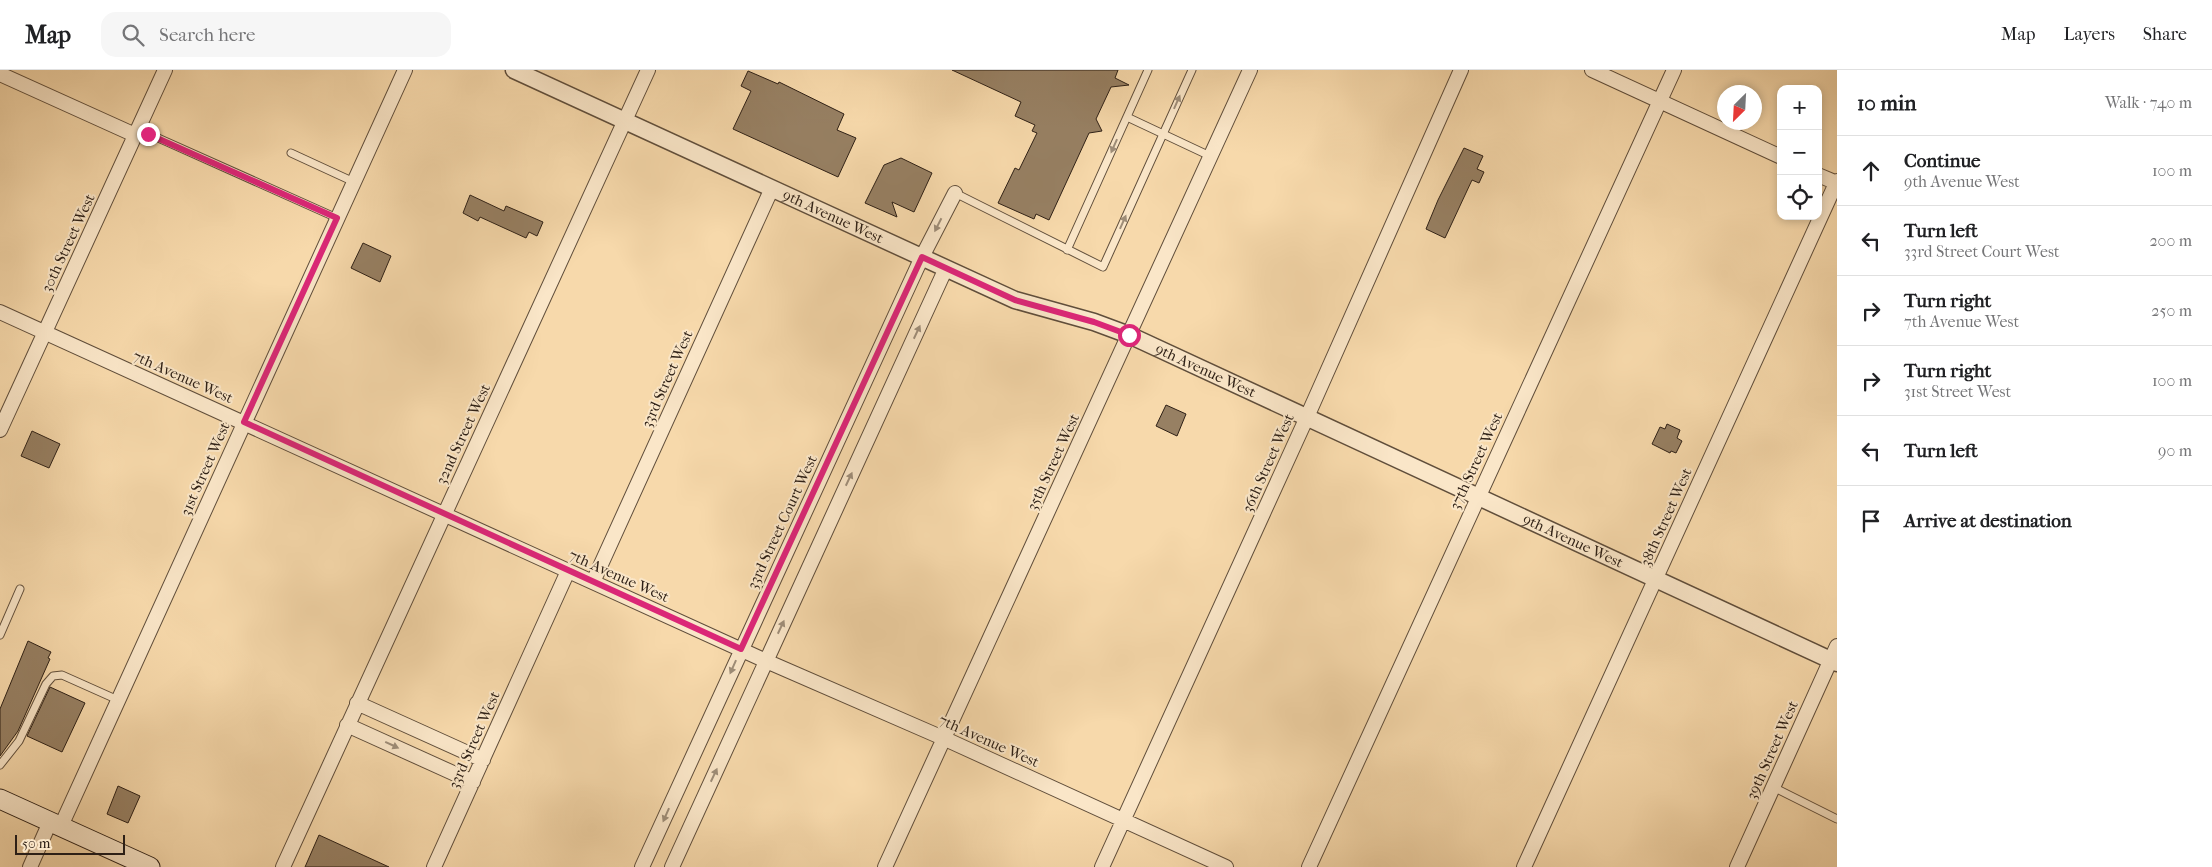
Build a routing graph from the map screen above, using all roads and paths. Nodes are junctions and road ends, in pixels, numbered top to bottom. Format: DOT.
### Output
graph roads {
  1 [pos="165,70"];
  2 [pos="405,70"];
  3 [pos="514,70"];
  4 [pos="648,70"];
  5 [pos="1148,70"];
  6 [pos="1192,70"];
  7 [pos="1250,70"];
  8 [pos="1461,70"];
  9 [pos="1592,70"];
  10 [pos="1674,70"];
  11 [pos="0,74"];
  12 [pos="1660,101"];
  13 [pos="1127,117"];
  14 [pos="625,121"];
  15 [pos="137,132"];
  16 [pos="1163,134"];
  17 [pos="291,153"];
  18 [pos="1777,155"];
  19 [pos="1210,156"];
  20 [pos="1822,176"];
  21 [pos="354,182"];
  22 [pos="1837,182"];
  23 [pos="772,188"];
  24 [pos="954,193"];
  25 [pos="337,218"];
  26 [pos="1067,250"];
  27 [pos="922,257"];
  28 [pos="946,268"];
  29 [pos="0,312"];
  30 [pos="44,332"];
  31 [pos="1129,335"];
  32 [pos="1307,416"];
  33 [pos="244,422"];
  34 [pos="0,430"];
  35 [pos="1478,496"];
  36 [pos="444,514"];
  37 [pos="568,571"];
  38 [pos="1656,579"];
  39 [pos="593,582"];
  40 [pos="20,589"];
  41 [pos="0,635"];
  42 [pos="741,649"];
  43 [pos="1835,656"];
  44 [pos="766,661"];
  45 [pos="118,700"];
  46 [pos="358,703"];
  47 [pos="347,725"];
  48 [pos="943,738"];
  49 [pos="483,760"];
  50 [pos="0,765"];
  51 [pos="473,782"];
  52 [pos="1773,787"];
  53 [pos="0,799"];
  54 [pos="1837,819"];
  55 [pos="1124,820"];
  56 [pos="56,824"];
  57 [pos="141,865"];
  58 [pos="30,867"];
  59 [pos="283,867"];
  60 [pos="434,867"];
  61 [pos="642,867"];
  62 [pos="672,867"];
  63 [pos="885,867"];
  64 [pos="1102,867"];
  65 [pos="1226,867"];
  66 [pos="1309,867"];
  67 [pos="1524,867"];
  68 [pos="1737,867"];
  1 -- 15 [label="street, 30th Street West"];
  2 -- 21 [label="street, 31st Street West"];
  3 -- 14 [label="street, 9th Avenue West"];
  4 -- 14 [label="street, 32nd Street West"];
  5 -- 13 [label="lane"];
  16 -- 6 [label="lane, one-way"];
  7 -- 19 [label="street, 35th Street West"];
  8 -- 32 [label="street, 36th Street West"];
  9 -- 12 [label="street"];
  10 -- 12 [label="street, 37th Street West"];
  11 -- 15 [label="street"];
  12 -- 18 [label="street"];
  12 -- 35 [label="street, 37th Street West"];
  13 -- 16 [label="lane"];
  13 -- 26 [label="lane, one-way"];
  14 -- 23 [label="street, 9th Avenue West"];
  14 -- 36 [label="street, 32nd Street West"];
  15 -- 25 [label="lane"];
  15 -- 30 [label="street, 30th Street West"];
  16 -- 19 [label="lane"];
  26 -- 16 [label="lane, one-way"];
  17 -- 21 [label="lane"];
  19 -- 31 [label="street, 35th Street West"];
  20 -- 22 [label="street"];
  21 -- 25 [label="street, 31st Street West"];
  22 -- 38 [label="street, 38th Street West"];
  23 -- 27 [label="street, 9th Avenue West"];
  23 -- 39 [label="street, 33rd Street West"];
  24 -- 26 [label="lane"];
  24 -- 27 [label="street, 33rd Street Court West, one-way"];
  25 -- 33 [label="street, 31st Street West"];
  27 -- 28 [label="street, 9th Avenue West"];
  27 -- 42 [label="street, 33rd Street Court West"];
  28 -- 31 [label="street, 9th Avenue West"];
  44 -- 28 [label="street, one-way"];
  29 -- 30 [label="street, 7th Avenue West"];
  30 -- 33 [label="street, 7th Avenue West"];
  30 -- 34 [label="street, 30th Street West"];
  31 -- 32 [label="street, 9th Avenue West"];
  31 -- 48 [label="street, 35th Street West"];
  32 -- 35 [label="street, 9th Avenue West"];
  32 -- 55 [label="street, 36th Street West"];
  33 -- 36 [label="street, 7th Avenue West"];
  33 -- 45 [label="street, 31st Street West"];
  35 -- 38 [label="street, 9th Avenue West"];
  35 -- 66 [label="street, 37th Street West"];
  36 -- 37 [label="street, 7th Avenue West"];
  36 -- 46 [label="street, 32nd Street West"];
  37 -- 39 [label="street, 7th Avenue West"];
  37 -- 49 [label="street, 33rd Street West"];
  38 -- 43 [label="street, 9th Avenue West"];
  38 -- 67 [label="street, 38th Street West"];
  39 -- 42 [label="street, 7th Avenue West"];
  40 -- 41 [label="lane"];
  42 -- 44 [label="street, 7th Avenue West"];
  42 -- 61 [label="street, 33rd Street Court West, one-way"];
  43 -- 52 [label="street, 39th Street West"];
  44 -- 48 [label="street, 7th Avenue West"];
  62 -- 44 [label="street, one-way"];
  45 -- 50 [label="lane"];
  45 -- 56 [label="street, 31st Street West"];
  46 -- 47 [label="street, 32nd Street West"];
  46 -- 49 [label="street"];
  47 -- 51 [label="street, one-way"];
  47 -- 59 [label="street, 32nd Street West"];
  48 -- 55 [label="street, 7th Avenue West"];
  48 -- 63 [label="street, 35th Street West"];
  49 -- 51 [label="street, 33rd Street West"];
  51 -- 60 [label="street, 33rd Street West"];
  52 -- 54 [label="lane"];
  52 -- 68 [label="street, 39th Street West"];
  53 -- 56 [label="main road"];
  55 -- 64 [label="street, 36th Street West"];
  55 -- 65 [label="street, 7th Avenue West"];
  56 -- 57 [label="main road"];
  56 -- 58 [label="street, 31st Street West"];
}
